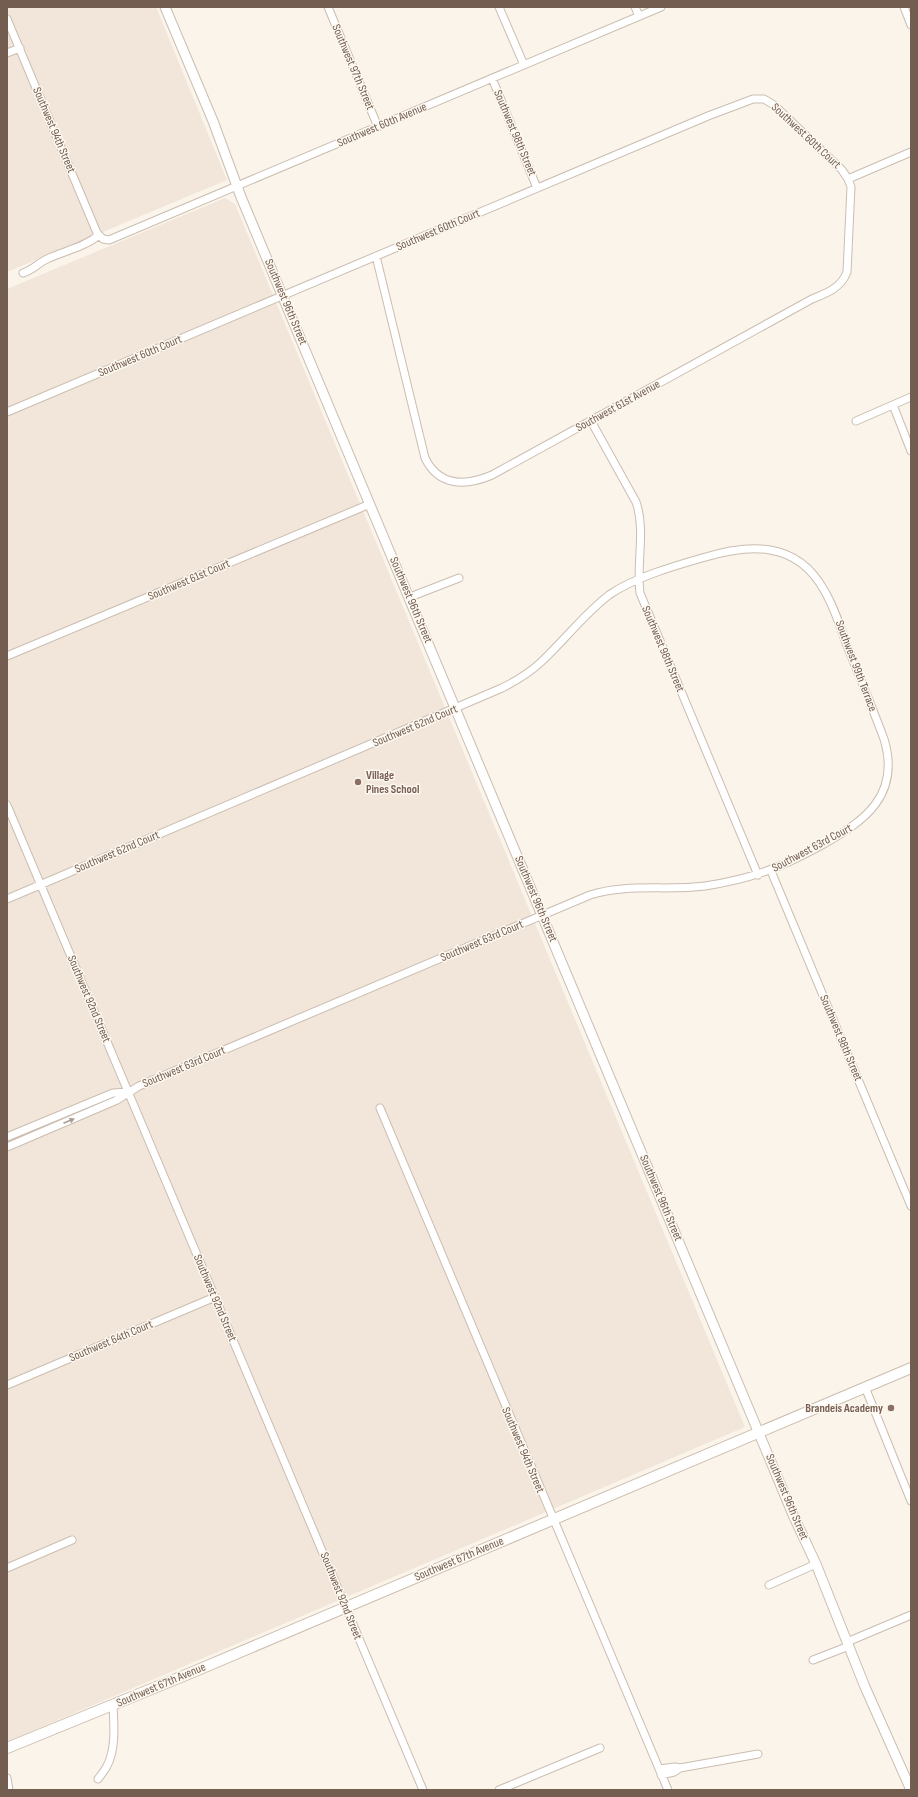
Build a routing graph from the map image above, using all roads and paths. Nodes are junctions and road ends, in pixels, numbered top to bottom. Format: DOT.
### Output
graph roads {
  1 [pos="165,7"];
  2 [pos="328,7"];
  3 [pos="499,7"];
  4 [pos="635,7"];
  5 [pos="661,7"];
  6 [pos="904,7"];
  7 [pos="639,16"];
  8 [pos="7,19"];
  9 [pos="911,25"];
  10 [pos="20,48"];
  11 [pos="7,54"];
  12 [pos="524,65"];
  13 [pos="492,78"];
  14 [pos="378,127"];
  15 [pos="911,152"];
  16 [pos="848,179"];
  17 [pos="237,186"];
  18 [pos="537,188"];
  19 [pos="101,237"];
  20 [pos="376,256"];
  21 [pos="23,273"];
  22 [pos="283,295"];
  23 [pos="911,397"];
  24 [pos="893,405"];
  25 [pos="7,412"];
  26 [pos="591,421"];
  27 [pos="856,421"];
  28 [pos="911,450"];
  29 [pos="370,504"];
  30 [pos="803,564"];
  31 [pos="459,578"];
  32 [pos="638,581"];
  33 [pos="410,597"];
  34 [pos="7,656"];
  35 [pos="456,709"];
  36 [pos="887,776"];
  37 [pos="7,805"];
  38 [pos="771,871"];
  39 [pos="758,875"];
  40 [pos="41,885"];
  41 [pos="7,899"];
  42 [pos="542,915"];
  43 [pos="128,1092"];
  44 [pos="380,1108"];
  45 [pos="40,1123"];
  46 [pos="43,1132"];
  47 [pos="7,1137"];
  48 [pos="7,1147"];
  49 [pos="911,1206"];
  50 [pos="215,1297"];
  51 [pos="911,1368"];
  52 [pos="7,1385"];
  53 [pos="865,1387"];
  54 [pos="759,1431"];
  55 [pos="911,1501"];
  56 [pos="552,1519"];
  57 [pos="72,1540"];
  58 [pos="816,1564"];
  59 [pos="7,1568"];
  60 [pos="769,1585"];
  61 [pos="345,1607"];
  62 [pos="911,1615"];
  63 [pos="848,1644"];
  64 [pos="813,1660"];
  65 [pos="113,1705"];
  66 [pos="7,1748"];
  67 [pos="600,1748"];
  68 [pos="758,1754"];
  69 [pos="660,1772"];
  70 [pos="7,1778"];
  71 [pos="98,1779"];
  72 [pos="9,1790"];
  73 [pos="423,1790"];
  74 [pos="499,1790"];
  75 [pos="668,1790"];
  76 [pos="911,1790"];
  1 -- 17 [label="street, Southwest 96th Street"];
  2 -- 14 [label="street, Southwest 97th Street"];
  3 -- 12 [label="street"];
  4 -- 7 [label="street"];
  5 -- 7 [label="street, Southwest 60th Avenue"];
  6 -- 9 [label="street"];
  7 -- 12 [label="street, Southwest 60th Avenue"];
  8 -- 10 [label="street, Southwest 94th Street"];
  10 -- 11 [label="street"];
  10 -- 19 [label="street, Southwest 94th Street"];
  12 -- 13 [label="street, Southwest 60th Avenue"];
  13 -- 14 [label="street, Southwest 60th Avenue"];
  13 -- 18 [label="street, Southwest 98th Street"];
  14 -- 17 [label="street, Southwest 60th Avenue"];
  15 -- 16 [label="street"];
  16 -- 18 [label="street, Southwest 60th Court"];
  16 -- 26 [label="street, Southwest 61st Avenue"];
  17 -- 19 [label="street, Southwest 60th Avenue"];
  17 -- 22 [label="street, Southwest 96th Street"];
  18 -- 20 [label="street, Southwest 60th Court"];
  19 -- 21 [label="street, Southwest 60th Avenue"];
  20 -- 22 [label="street, Southwest 60th Court"];
  20 -- 26 [label="street, Southwest 61st Avenue"];
  22 -- 25 [label="street, Southwest 60th Court"];
  22 -- 29 [label="street, Southwest 96th Street"];
  23 -- 24 [label="street"];
  24 -- 27 [label="street"];
  24 -- 28 [label="street"];
  26 -- 32 [label="street, Southwest 98th Street"];
  29 -- 33 [label="street, Southwest 96th Street"];
  29 -- 34 [label="street, Southwest 61st Court"];
  30 -- 32 [label="street, Southwest 62nd Court"];
  30 -- 36 [label="street, Southwest 99th Terrace"];
  31 -- 33 [label="street"];
  32 -- 35 [label="street, Southwest 62nd Court"];
  32 -- 39 [label="street, Southwest 98th Street"];
  33 -- 35 [label="street, Southwest 96th Street"];
  35 -- 40 [label="street, Southwest 62nd Court"];
  35 -- 42 [label="street, Southwest 96th Street"];
  36 -- 38 [label="street, Southwest 63rd Court"];
  37 -- 40 [label="street, Southwest 92nd Street"];
  38 -- 39 [label="street, Southwest 63rd Court"];
  38 -- 49 [label="street, Southwest 98th Street"];
  39 -- 42 [label="street, Southwest 63rd Court"];
  40 -- 41 [label="street, Southwest 62nd Court"];
  40 -- 43 [label="street, Southwest 92nd Street"];
  42 -- 43 [label="street, Southwest 63rd Court"];
  42 -- 54 [label="street, Southwest 96th Street"];
  43 -- 45 [label="street, Southwest 63rd Court"];
  46 -- 43 [label="street, Southwest 63rd Court, one-way"];
  43 -- 50 [label="street, Southwest 92nd Street"];
  44 -- 56 [label="street, Southwest 94th Street"];
  45 -- 46 [label="street"];
  45 -- 47 [label="street, Southwest 63rd Court"];
  46 -- 48 [label="street, Southwest 63rd Court"];
  50 -- 52 [label="street, Southwest 64th Court"];
  50 -- 61 [label="street, Southwest 92nd Street"];
  51 -- 53 [label="main road, Southwest 67th Avenue"];
  53 -- 54 [label="main road, Southwest 67th Avenue"];
  53 -- 55 [label="street"];
  54 -- 56 [label="main road, Southwest 67th Avenue"];
  54 -- 58 [label="street, Southwest 96th Street"];
  56 -- 61 [label="main road, Southwest 67th Avenue"];
  56 -- 69 [label="street, Southwest 94th Street"];
  57 -- 59 [label="street"];
  58 -- 60 [label="street"];
  58 -- 63 [label="street, Southwest 96th Street"];
  61 -- 65 [label="main road, Southwest 67th Avenue"];
  61 -- 73 [label="street, Southwest 92nd Street"];
  62 -- 63 [label="street"];
  63 -- 64 [label="street"];
  63 -- 76 [label="street, Southwest 96th Street"];
  65 -- 66 [label="main road, Southwest 67th Avenue"];
  65 -- 71 [label="street"];
  67 -- 74 [label="street"];
  68 -- 69 [label="street"];
  69 -- 75 [label="street, Southwest 94th Street"];
  70 -- 72 [label="street"];
}
